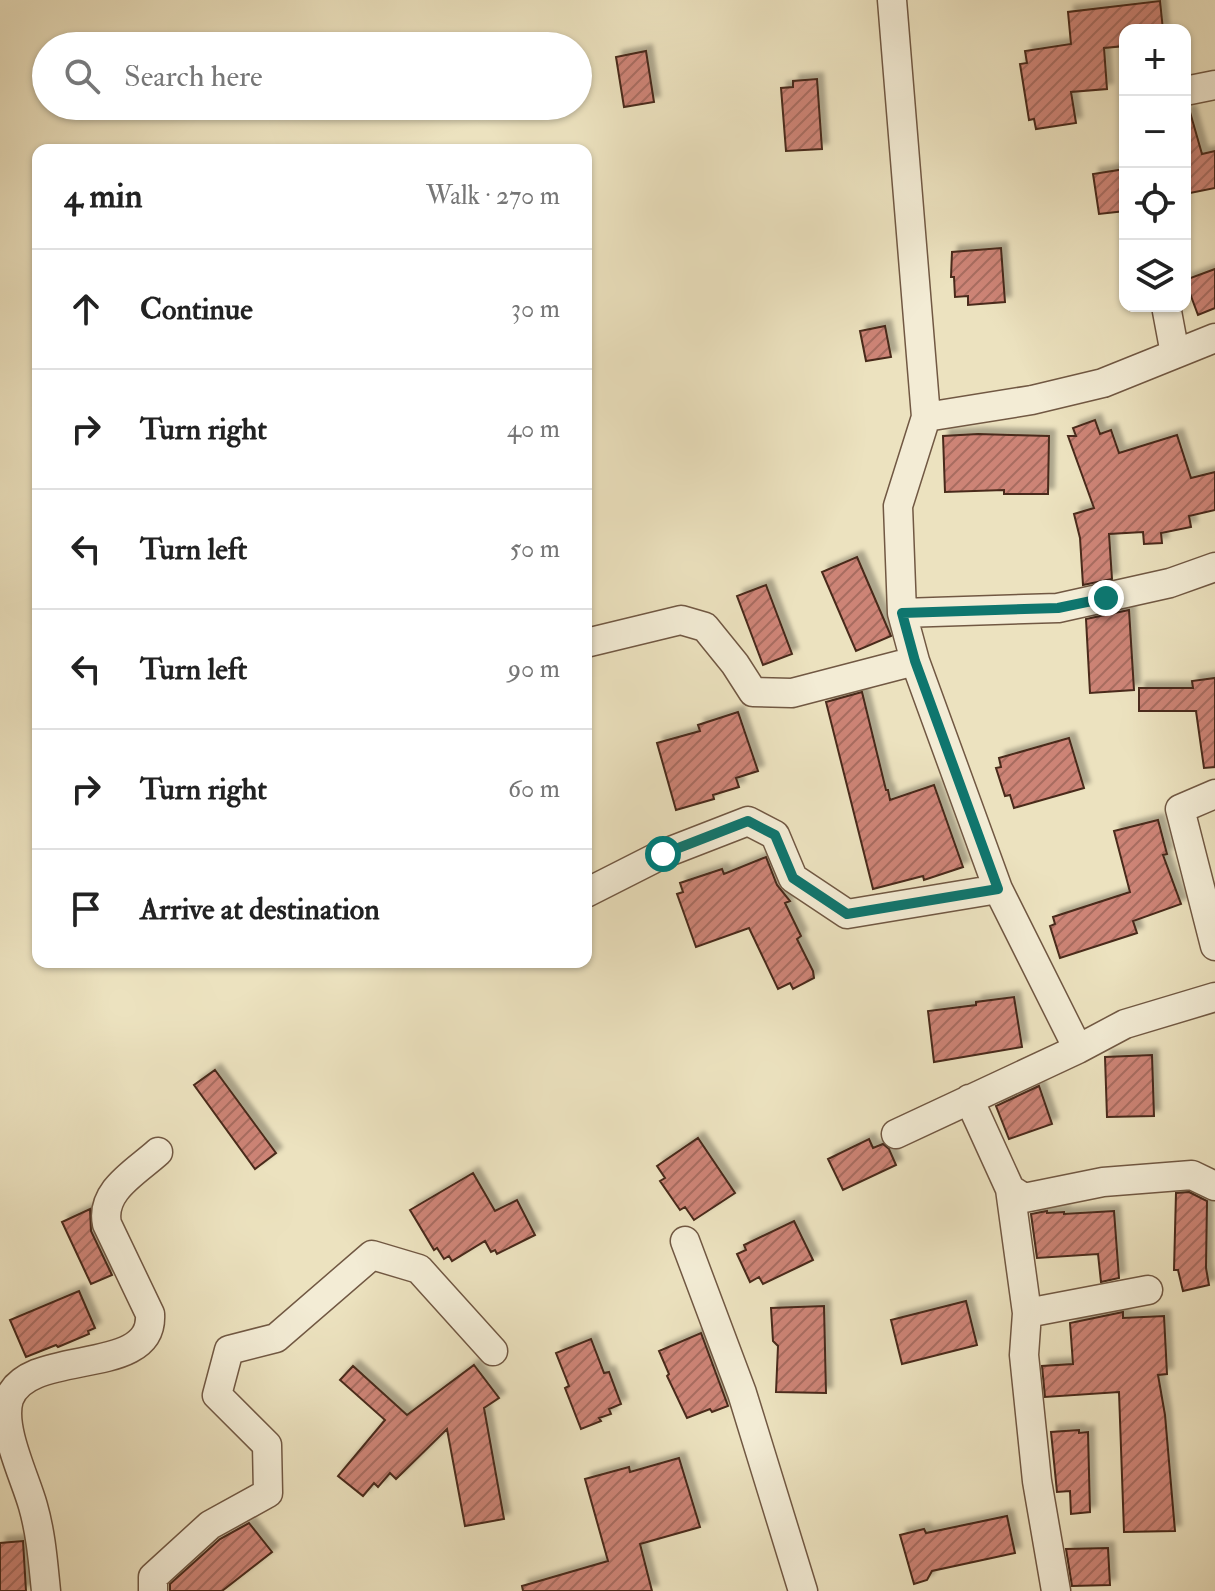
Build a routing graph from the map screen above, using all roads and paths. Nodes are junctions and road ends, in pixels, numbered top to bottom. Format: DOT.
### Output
graph roads {
  1 [pos="896,1"];
  2 [pos="1215,85"];
  3 [pos="1191,90"];
  4 [pos="1167,312"];
  5 [pos="1215,338"];
  6 [pos="1175,354"];
  7 [pos="926,417"];
  8 [pos="1215,567"];
  9 [pos="902,613"];
  10 [pos="592,642"];
  11 [pos="915,661"];
  12 [pos="1215,794"];
  13 [pos="998,889"];
  14 [pos="592,890"];
  15 [pos="1215,946"];
  16 [pos="1215,997"];
  17 [pos="1078,1049"];
  18 [pos="969,1099"];
  19 [pos="896,1134"];
  20 [pos="158,1152"];
  21 [pos="1215,1186"];
  22 [pos="1010,1189"];
  23 [pos="685,1241"];
  24 [pos="1148,1290"];
  25 [pos="1027,1313"];
  26 [pos="493,1351"];
  27 [pos="46,1591"];
  28 [pos="153,1591"];
  29 [pos="803,1591"];
  30 [pos="1056,1591"];
  1 -- 7 [label="street"];
  2 -- 3 [label="street"];
  4 -- 6 [label="street"];
  5 -- 6 [label="street"];
  6 -- 7 [label="street"];
  7 -- 9 [label="street"];
  8 -- 9 [label="street"];
  9 -- 11 [label="street"];
  10 -- 11 [label="street"];
  11 -- 13 [label="street"];
  12 -- 15 [label="street"];
  13 -- 14 [label="street"];
  13 -- 17 [label="street"];
  16 -- 17 [label="street"];
  17 -- 18 [label="street"];
  18 -- 19 [label="street"];
  18 -- 22 [label="street"];
  20 -- 27 [label="street"];
  21 -- 22 [label="street"];
  22 -- 25 [label="street"];
  23 -- 29 [label="street"];
  24 -- 25 [label="street"];
  25 -- 30 [label="street"];
  26 -- 28 [label="street"];
}
